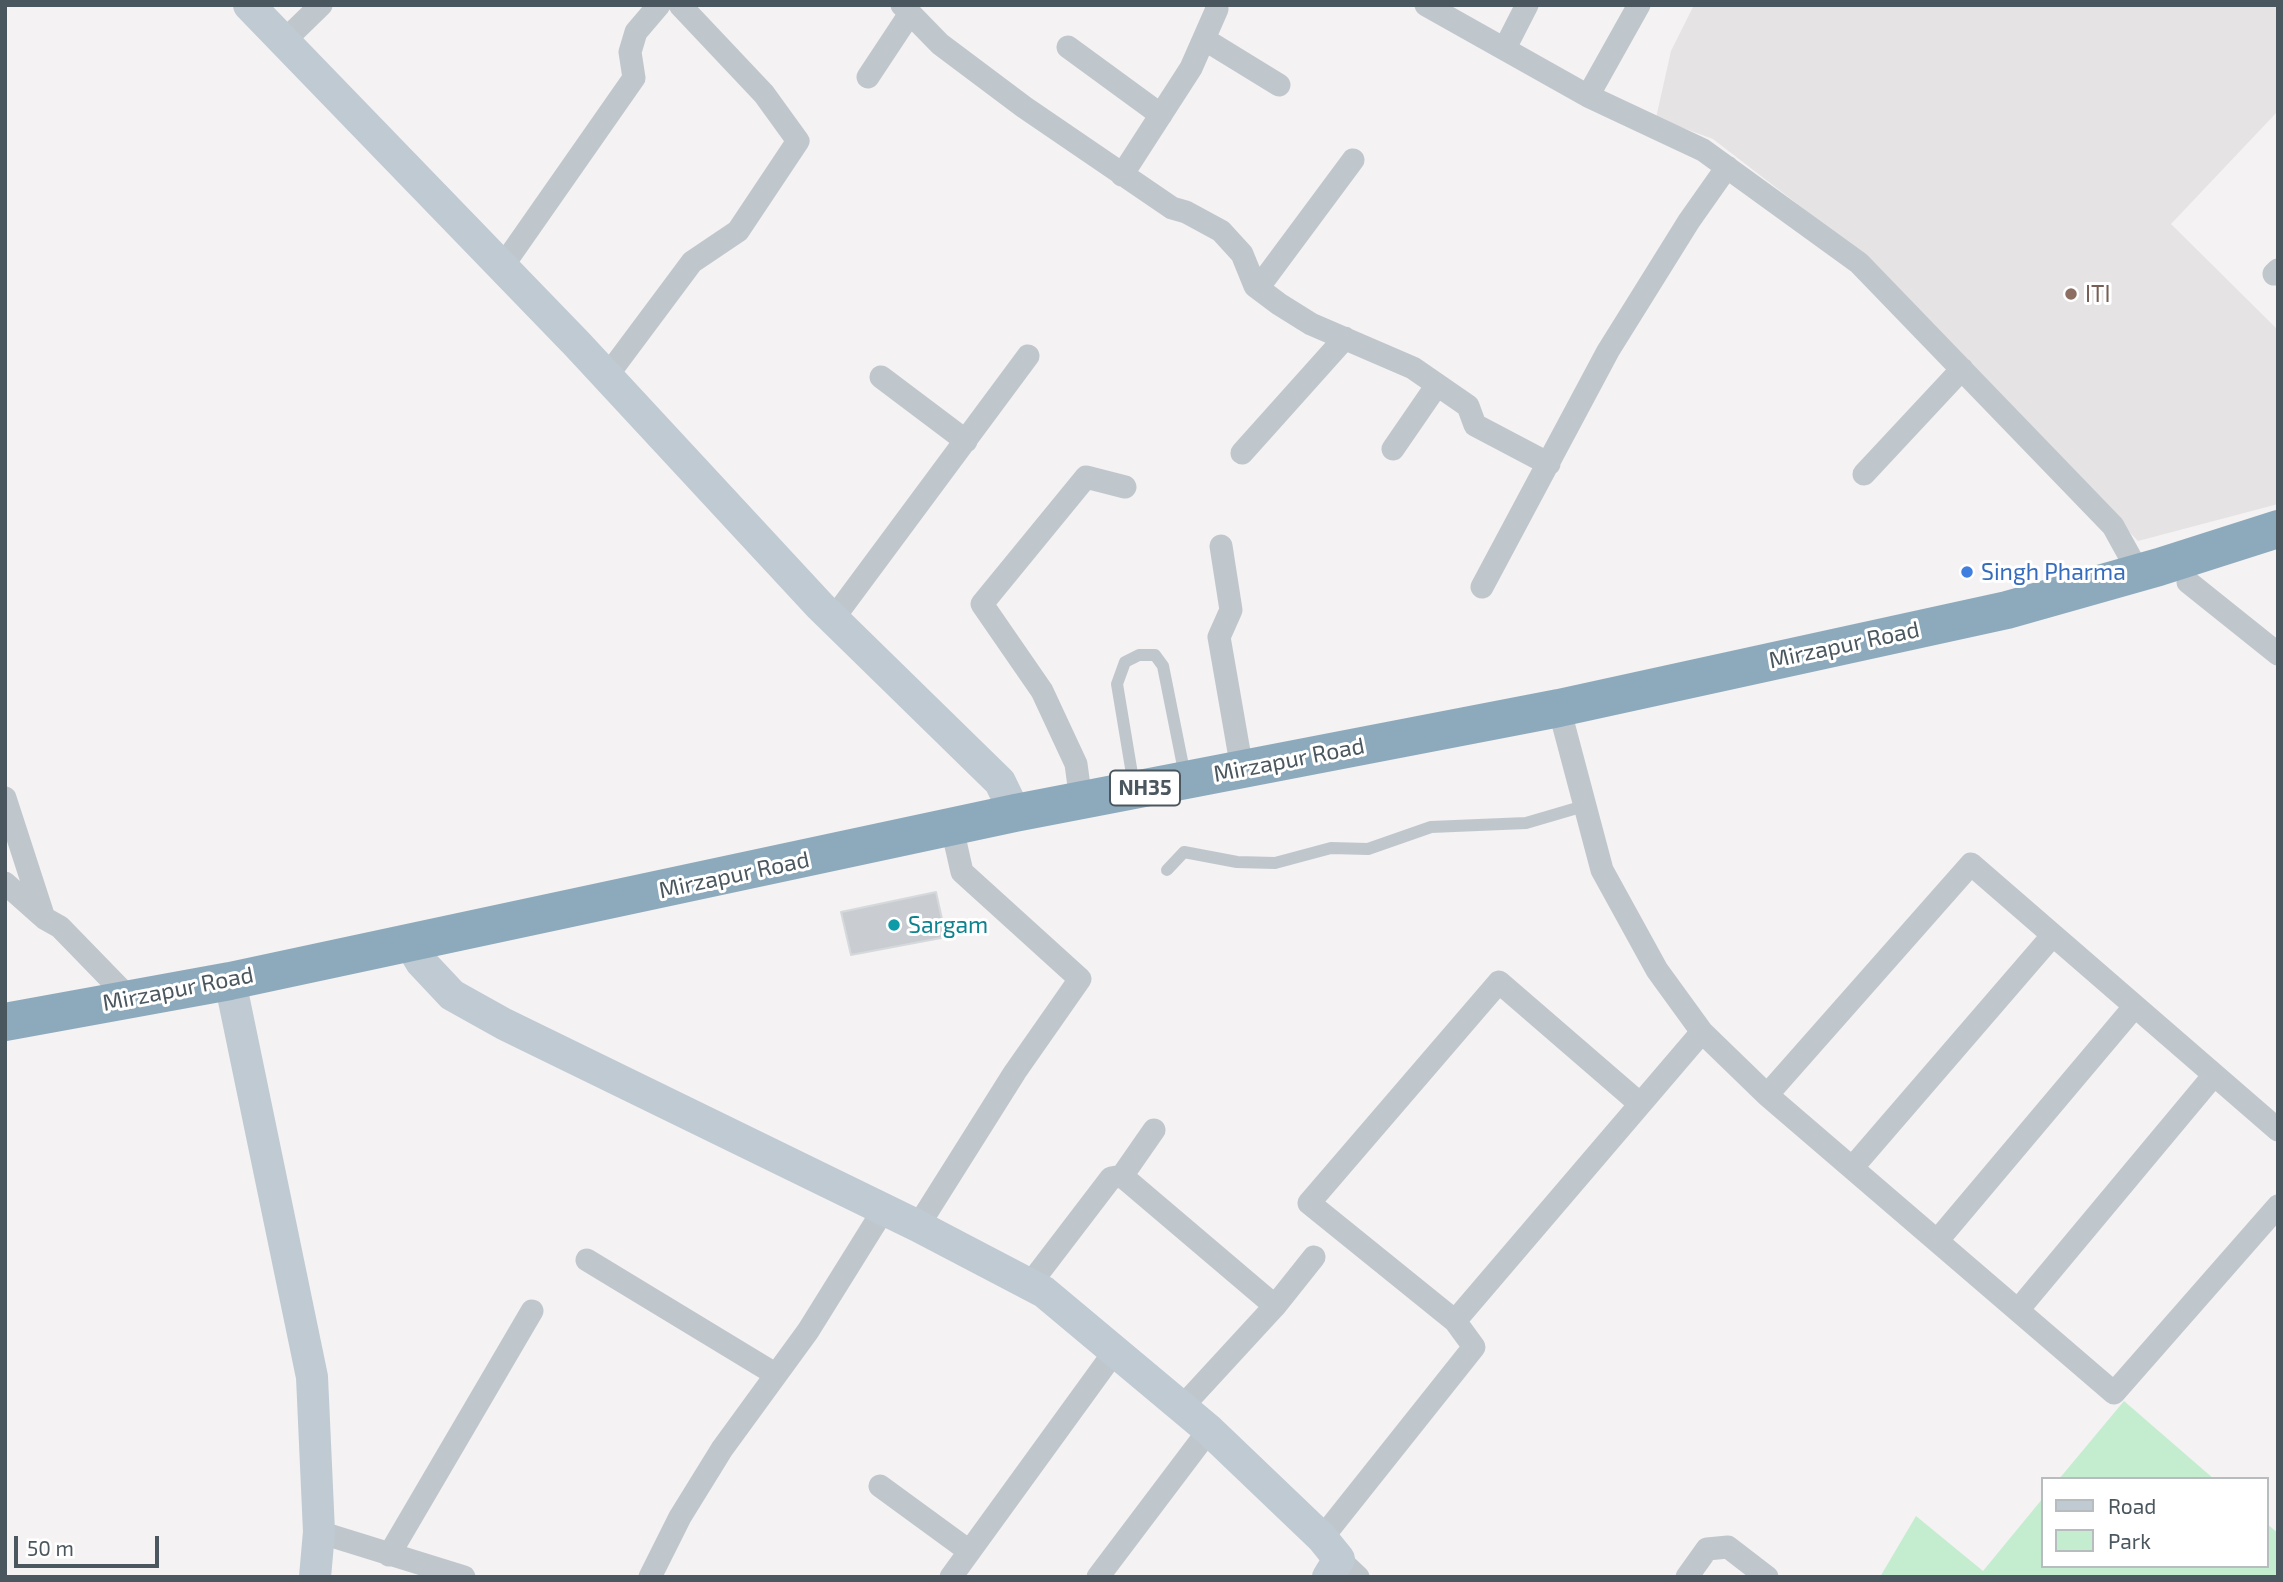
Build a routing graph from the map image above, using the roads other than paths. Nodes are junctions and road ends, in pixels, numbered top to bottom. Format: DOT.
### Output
graph roads {
  1 [pos="249,5"];
  2 [pos="321,5"];
  3 [pos="659,5"];
  4 [pos="680,5"];
  5 [pos="1426,5"];
  6 [pos="1527,5"];
  7 [pos="1639,5"];
  8 [pos="1217,9"];
  9 [pos="906,10"];
  10 [pos="1204,39"];
  11 [pos="284,41"];
  12 [pos="1068,47"];
  13 [pos="1505,48"];
  14 [pos="868,77"];
  15 [pos="1279,85"];
  16 [pos="1588,96"];
  17 [pos="1161,115"];
  18 [pos="1353,160"];
  19 [pos="1727,167"];
  20 [pos="1122,175"];
  21 [pos="502,267"];
  22 [pos="1258,288"];
  23 [pos="1345,338"];
  24 [pos="1028,356"];
  25 [pos="1962,369"];
  26 [pos="607,376"];
  27 [pos="881,377"];
  28 [pos="1437,385"];
  29 [pos="966,441"];
  30 [pos="1393,449"];
  31 [pos="1242,453"];
  32 [pos="1549,464"];
  33 [pos="1864,474"];
  34 [pos="1125,487"];
  35 [pos="2278,529"];
  36 [pos="1222,546"];
  37 [pos="2278,555"];
  38 [pos="2138,573"];
  39 [pos="2188,582"];
  40 [pos="1482,587"];
  41 [pos="833,619"];
  42 [pos="2278,654"];
  43 [pos="1561,720"];
  44 [pos="1242,769"];
  45 [pos="1186,780"];
  46 [pos="1135,790"];
  47 [pos="5,798"];
  48 [pos="1081,801"];
  49 [pos="1584,806"];
  50 [pos="1015,813"];
  51 [pos="954,840"];
  52 [pos="1167,870"];
  53 [pos="5,883"];
  54 [pos="44,918"];
  55 [pos="2053,935"];
  56 [pos="415,952"];
  57 [pos="232,993"];
  58 [pos="130,999"];
  59 [pos="2135,1006"];
  60 [pos="5,1022"];
  61 [pos="1702,1032"];
  62 [pos="5,1047"];
  63 [pos="2214,1074"];
  64 [pos="1767,1095"];
  65 [pos="1639,1103"];
  66 [pos="1154,1130"];
  67 [pos="2278,1130"];
  68 [pos="1852,1168"];
  69 [pos="1122,1176"];
  70 [pos="2278,1206"];
  71 [pos="884,1209"];
  72 [pos="918,1226"];
  73 [pos="1937,1241"];
  74 [pos="1314,1257"];
  75 [pos="587,1260"];
  76 [pos="1030,1284"];
  77 [pos="1275,1306"];
  78 [pos="2018,1310"];
  79 [pos="532,1311"];
  80 [pos="1455,1321"];
  81 [pos="1115,1351"];
  82 [pos="775,1374"];
  83 [pos="1182,1407"];
  84 [pos="1209,1430"];
  85 [pos="880,1486"];
  86 [pos="319,1532"];
  87 [pos="969,1551"];
  88 [pos="389,1555"];
  89 [pos="1337,1563"];
  90 [pos="315,1577"];
  91 [pos="464,1577"];
  92 [pos="650,1577"];
  93 [pos="951,1577"];
  94 [pos="1098,1577"];
  95 [pos="1687,1577"];
  96 [pos="1767,1577"];
  1 -- 11 [label="street"];
  2 -- 11 [label="street"];
  3 -- 21 [label="street"];
  4 -- 26 [label="street"];
  5 -- 13 [label="street"];
  6 -- 13 [label="street"];
  7 -- 16 [label="street"];
  8 -- 10 [label="street"];
  9 -- 14 [label="street"];
  9 -- 20 [label="street"];
  10 -- 15 [label="street"];
  10 -- 17 [label="street"];
  11 -- 21 [label="street"];
  12 -- 17 [label="street"];
  13 -- 16 [label="street"];
  16 -- 19 [label="street"];
  17 -- 20 [label="street"];
  18 -- 22 [label="street"];
  19 -- 25 [label="street"];
  19 -- 32 [label="street"];
  20 -- 22 [label="street"];
  21 -- 26 [label="street"];
  22 -- 23 [label="street"];
  23 -- 28 [label="street"];
  23 -- 31 [label="street"];
  24 -- 29 [label="street"];
  25 -- 33 [label="street"];
  25 -- 38 [label="street"];
  26 -- 41 [label="street"];
  27 -- 29 [label="street"];
  28 -- 30 [label="street"];
  28 -- 32 [label="street"];
  29 -- 41 [label="street"];
  32 -- 40 [label="street"];
  34 -- 48 [label="street"];
  35 -- 38 [label="highway, Mirzapur Road / NH35"];
  36 -- 44 [label="street"];
  37 -- 39 [label="highway, Mirzapur Road / NH35"];
  38 -- 43 [label="highway, Mirzapur Road / NH35"];
  39 -- 42 [label="street"];
  39 -- 43 [label="highway, Mirzapur Road / NH35"];
  41 -- 50 [label="street"];
  43 -- 44 [label="highway, Mirzapur Road / NH35"];
  43 -- 49 [label="street"];
  43 -- 51 [label="highway, Mirzapur Road / NH35"];
  44 -- 45 [label="highway, Mirzapur Road / NH35"];
  45 -- 46 [label="highway, Mirzapur Road / NH35"];
  45 -- 46 [label="lane"];
  46 -- 48 [label="highway, Mirzapur Road / NH35"];
  47 -- 54 [label="street"];
  48 -- 50 [label="highway, Mirzapur Road / NH35"];
  49 -- 52 [label="lane"];
  49 -- 61 [label="street"];
  50 -- 51 [label="highway, Mirzapur Road / NH35"];
  51 -- 56 [label="highway, Mirzapur Road / NH35"];
  51 -- 72 [label="street"];
  53 -- 54 [label="street"];
  54 -- 58 [label="street"];
  55 -- 59 [label="street"];
  55 -- 64 [label="street"];
  55 -- 68 [label="street"];
  56 -- 57 [label="highway, Mirzapur Road / NH35"];
  56 -- 71 [label="street"];
  57 -- 58 [label="highway, Mirzapur Road / NH35"];
  57 -- 62 [label="highway, Mirzapur Road / NH35"];
  57 -- 86 [label="street"];
  58 -- 60 [label="highway, Mirzapur Road / NH35"];
  59 -- 63 [label="street"];
  59 -- 73 [label="street"];
  61 -- 64 [label="street"];
  61 -- 65 [label="street"];
  63 -- 67 [label="street"];
  63 -- 78 [label="street"];
  64 -- 68 [label="street"];
  65 -- 80 [label="street"];
  65 -- 80 [label="street"];
  66 -- 69 [label="street"];
  68 -- 73 [label="street"];
  69 -- 76 [label="street"];
  69 -- 77 [label="street"];
  70 -- 78 [label="street"];
  71 -- 72 [label="street"];
  71 -- 82 [label="street"];
  72 -- 76 [label="street"];
  73 -- 78 [label="street"];
  74 -- 77 [label="street"];
  75 -- 82 [label="street"];
  76 -- 81 [label="street"];
  77 -- 83 [label="street"];
  79 -- 88 [label="street"];
  80 -- 89 [label="street"];
  81 -- 83 [label="street"];
  81 -- 87 [label="street"];
  82 -- 92 [label="street"];
  83 -- 84 [label="street"];
  84 -- 89 [label="street"];
  84 -- 94 [label="street"];
  85 -- 87 [label="street"];
  86 -- 88 [label="street"];
  86 -- 90 [label="street"];
  87 -- 93 [label="street"];
  88 -- 91 [label="street"];
  95 -- 96 [label="street"];
}
